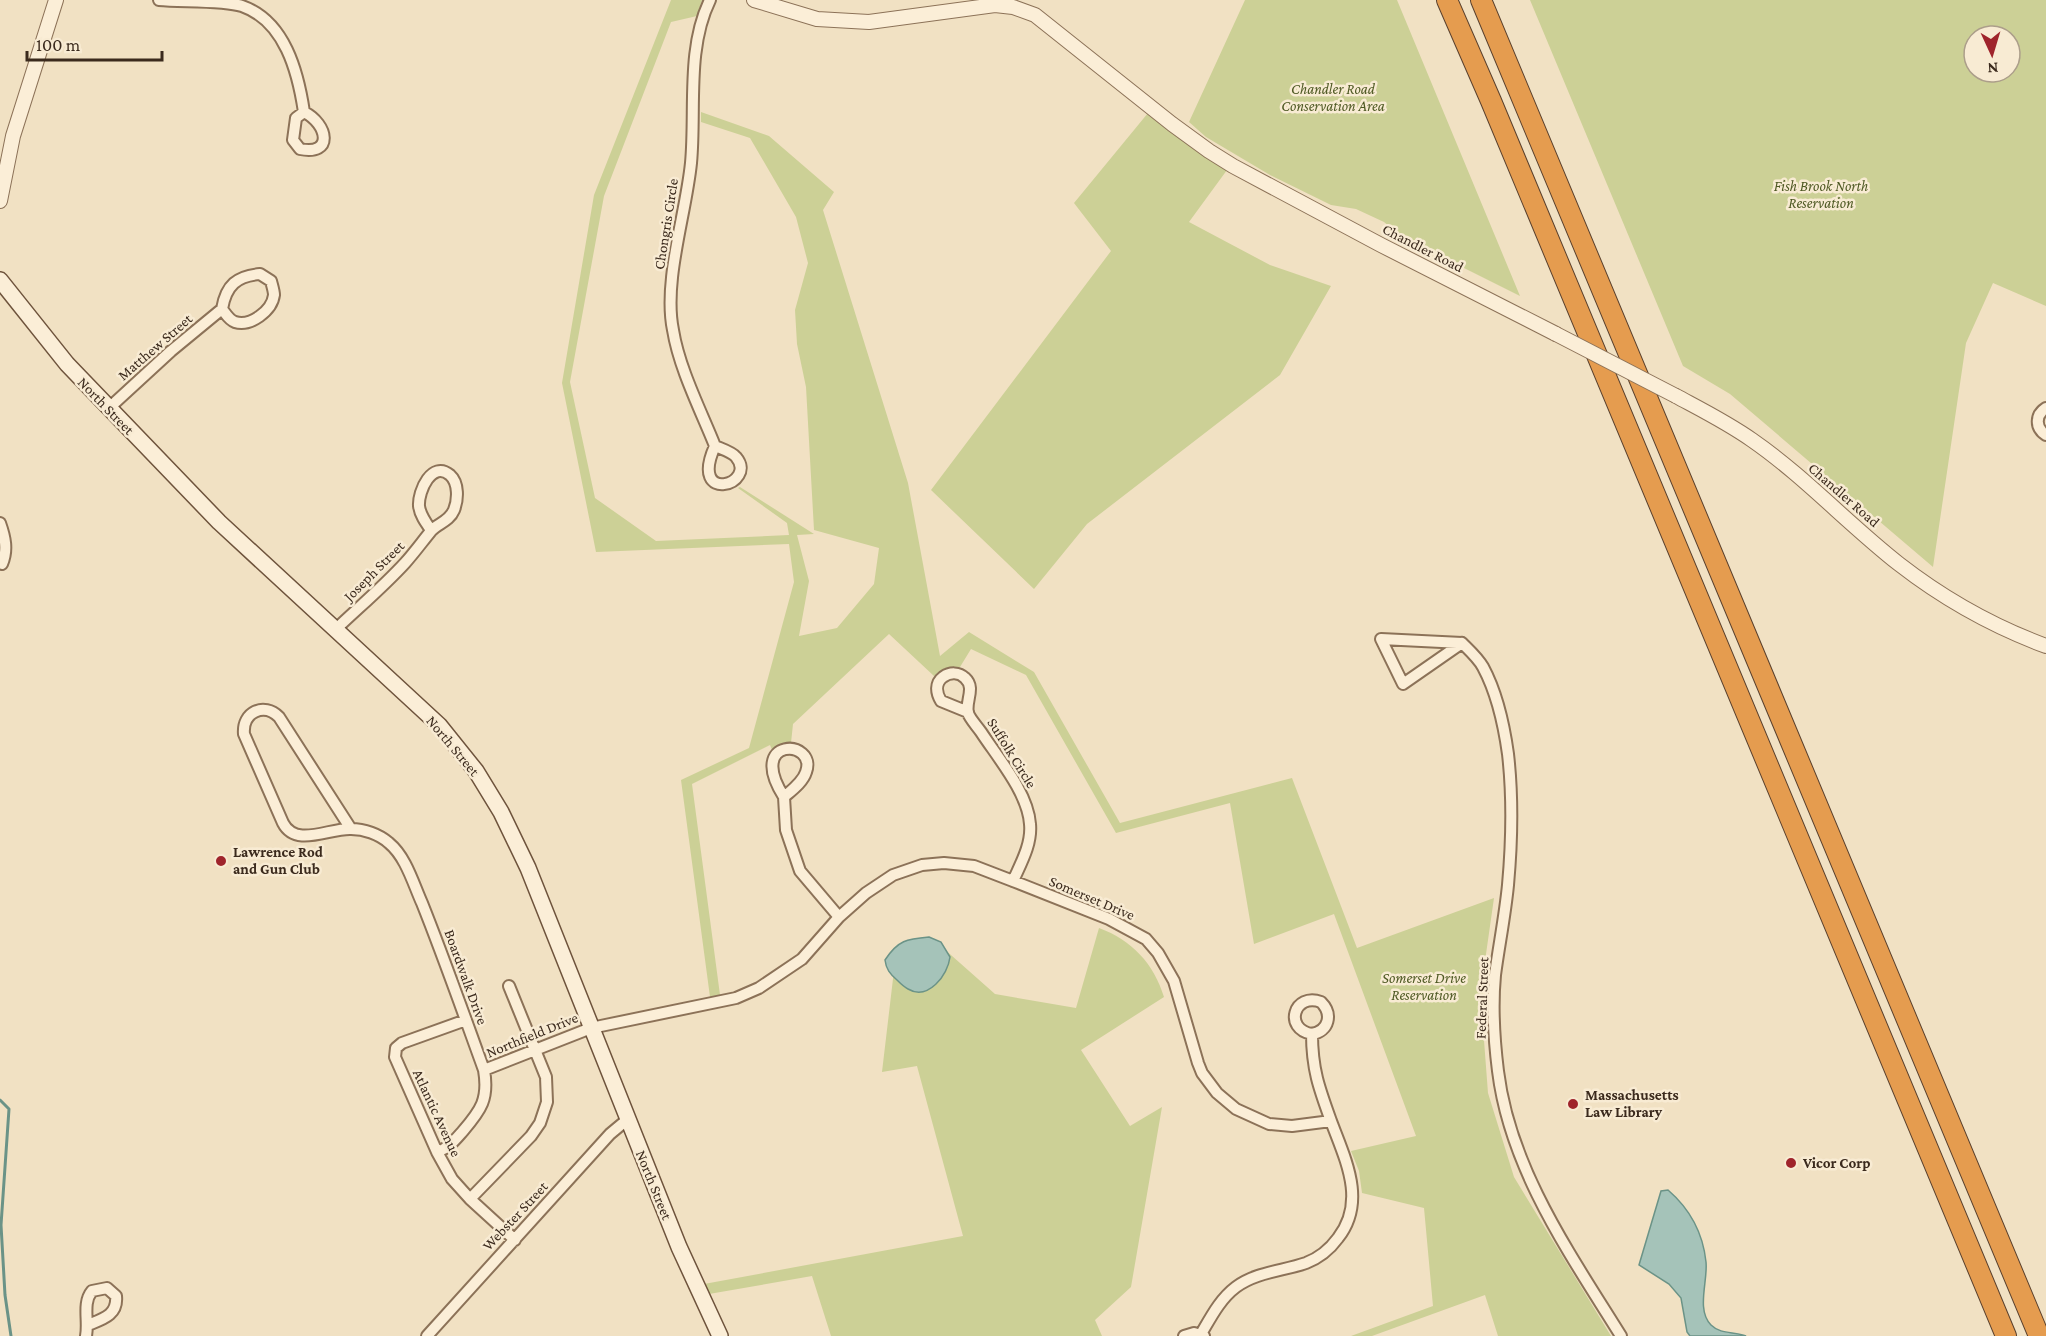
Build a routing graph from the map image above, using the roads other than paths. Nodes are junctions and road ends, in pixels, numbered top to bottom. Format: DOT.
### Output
graph roads {
  1 [pos="56,0"];
  2 [pos="159,0"];
  3 [pos="710,0"];
  4 [pos="754,0"];
  5 [pos="1447,0"];
  6 [pos="1481,0"];
  7 [pos="304,112"];
  8 [pos="0,201"];
  9 [pos="0,280"];
  10 [pos="222,309"];
  11 [pos="109,408"];
  12 [pos="2046,408"];
  13 [pos="2046,435"];
  14 [pos="715,446"];
  15 [pos="0,523"];
  16 [pos="431,530"];
  17 [pos="2,564"];
  18 [pos="335,630"];
  19 [pos="1462,643"];
  20 [pos="2046,646"];
  21 [pos="968,712"];
  22 [pos="784,797"];
  23 [pos="351,829"];
  24 [pos="1013,880"];
  25 [pos="838,917"];
  26 [pos="509,986"];
  27 [pos="466,1020"];
  28 [pos="591,1028"];
  29 [pos="1312,1034"];
  30 [pos="535,1050"];
  31 [pos="484,1070"];
  32 [pos="628,1119"];
  33 [pos="1331,1121"];
  34 [pos="438,1152"];
  35 [pos="470,1199"];
  36 [pos="514,1240"];
  37 [pos="1203,1335"];
  38 [pos="427,1336"];
  39 [pos="718,1336"];
  40 [pos="1184,1336"];
  41 [pos="1621,1336"];
  42 [pos="2006,1336"];
  43 [pos="2039,1336"];
  1 -- 8 [label="street"];
  2 -- 7 [label="street"];
  3 -- 14 [label="street, Chongris Circle"];
  4 -- 20 [label="street, Chandler Road, bridge"];
  5 -- 42 [label="highway"];
  6 -- 43 [label="highway"];
  9 -- 11 [label="main road, North Street"];
  10 -- 10 [label="street, Matthew Street"];
  10 -- 11 [label="street, Matthew Street"];
  11 -- 18 [label="main road, North Street"];
  12 -- 13 [label="street"];
  15 -- 17 [label="street"];
  16 -- 16 [label="street, Joseph Street"];
  16 -- 18 [label="street, Joseph Street"];
  18 -- 28 [label="main road, North Street"];
  19 -- 19 [label="street"];
  19 -- 41 [label="street, Federal Street"];
  21 -- 24 [label="street, Suffolk Circle"];
  22 -- 25 [label="street"];
  23 -- 23 [label="street, Boardwalk Drive"];
  23 -- 27 [label="street, Boardwalk Drive"];
  24 -- 25 [label="street, Somerset Drive"];
  24 -- 33 [label="street, Somerset Drive"];
  25 -- 28 [label="street, Somerset Drive"];
  26 -- 30 [label="street"];
  27 -- 31 [label="street, Boardwalk Drive"];
  27 -- 34 [label="street, Atlantic Avenue"];
  28 -- 30 [label="street, Northfield Drive"];
  28 -- 32 [label="main road, North Street"];
  29 -- 33 [label="street"];
  30 -- 31 [label="street, Northfield Drive"];
  30 -- 35 [label="street"];
  31 -- 34 [label="street, Boardwalk Drive"];
  32 -- 36 [label="street, Webster Street"];
  32 -- 39 [label="main road, North Street"];
  33 -- 37 [label="street"];
  34 -- 35 [label="street, Atlantic Avenue"];
  35 -- 36 [label="street, Atlantic Avenue"];
  36 -- 38 [label="street, Webster Street"];
  37 -- 40 [label="street"];
}
